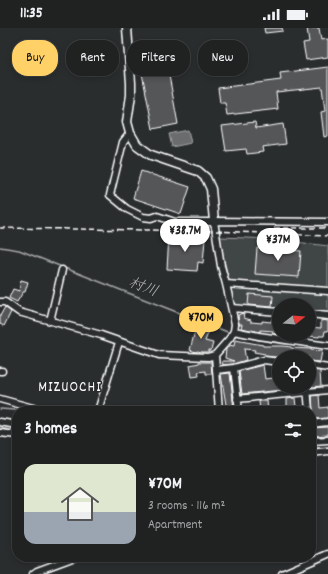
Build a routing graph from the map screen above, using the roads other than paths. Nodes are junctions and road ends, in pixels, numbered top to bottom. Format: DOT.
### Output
graph roads {
  1 [pos="127,28"];
  2 [pos="130,133"];
  3 [pos="214,222"];
  4 [pos="328,222"];
  5 [pos="62,270"];
  6 [pos="226,284"];
  7 [pos="328,291"];
  8 [pos="0,302"];
  9 [pos="232,308"];
  10 [pos="272,311"];
  11 [pos="316,315"];
  12 [pos="328,316"];
  13 [pos="50,321"];
  14 [pos="233,333"];
  15 [pos="119,342"];
  16 [pos="328,346"];
  17 [pos="214,355"];
  18 [pos="272,361"];
  19 [pos="316,367"];
  20 [pos="234,368"];
  21 [pos="328,368"];
  22 [pos="216,370"];
  23 [pos="316,390"];
  24 [pos="328,390"];
  25 [pos="276,394"];
  26 [pos="307,394"];
  27 [pos="0,399"];
  28 [pos="238,399"];
  29 [pos="26,406"];
  30 [pos="100,406"];
  31 [pos="219,406"];
  32 [pos="239,406"];
  33 [pos="309,406"];
  34 [pos="0,422"];
  35 [pos="328,422"];
  36 [pos="316,423"];
  37 [pos="12,424"];
  38 [pos="0,433"];
  39 [pos="12,434"];
  40 [pos="328,440"];
  41 [pos="316,441"];
  42 [pos="328,451"];
  43 [pos="316,452"];
  44 [pos="328,554"];
  45 [pos="316,559"];
  46 [pos="61,562"];
  47 [pos="310,562"];
  48 [pos="33,574"];
  49 [pos="282,574"];
  1 -- 2 [label="street"];
  2 -- 3 [label="street"];
  2 -- 3 [label="street"];
  3 -- 4 [label="street"];
  3 -- 6 [label="street"];
  5 -- 13 [label="street"];
  6 -- 7 [label="street"];
  6 -- 9 [label="street"];
  8 -- 13 [label="street"];
  9 -- 10 [label="street"];
  9 -- 14 [label="street"];
  11 -- 12 [label="street"];
  13 -- 15 [label="street"];
  14 -- 16 [label="street"];
  14 -- 17 [label="street"];
  15 -- 17 [label="street"];
  15 -- 30 [label="street"];
  17 -- 22 [label="street"];
  18 -- 20 [label="street"];
  19 -- 21 [label="street"];
  20 -- 22 [label="street"];
  20 -- 28 [label="street"];
  22 -- 31 [label="street"];
  23 -- 24 [label="street"];
  25 -- 28 [label="street"];
  26 -- 33 [label="street"];
  27 -- 29 [label="street"];
  28 -- 32 [label="street"];
  34 -- 37 [label="street"];
  35 -- 36 [label="street"];
  38 -- 39 [label="street"];
  40 -- 41 [label="street"];
  42 -- 43 [label="street"];
  44 -- 45 [label="street"];
  46 -- 48 [label="street"];
  47 -- 49 [label="street"];
}
